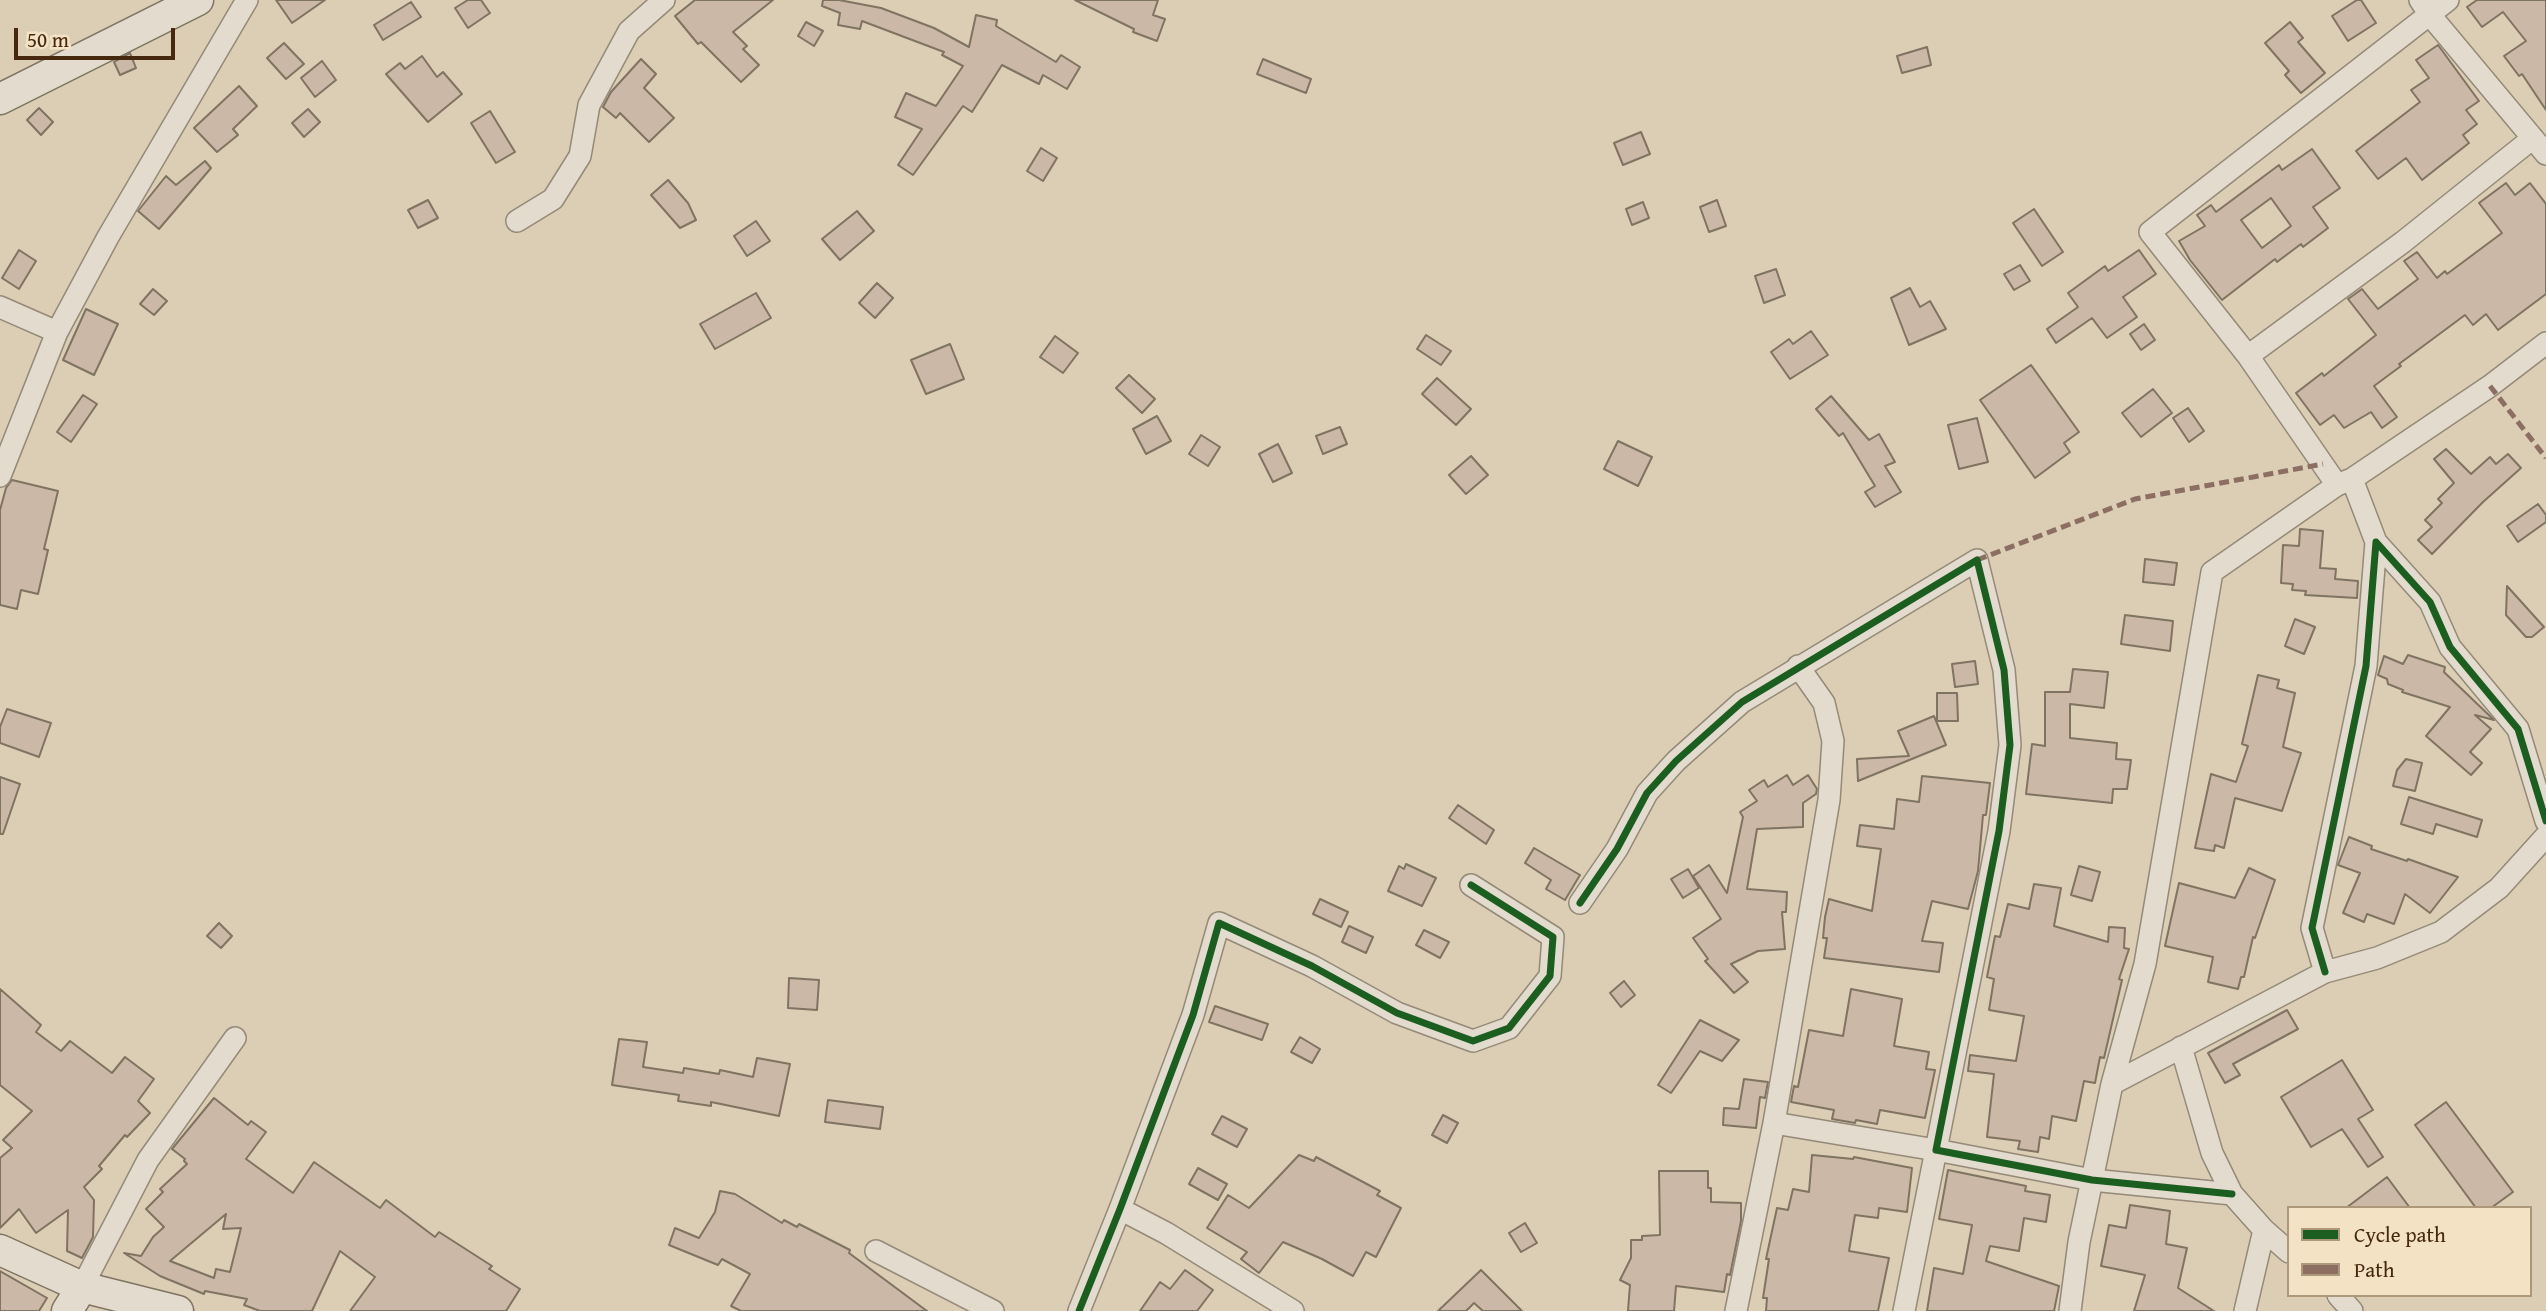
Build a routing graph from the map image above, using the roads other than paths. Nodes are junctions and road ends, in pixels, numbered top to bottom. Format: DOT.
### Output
graph roads {
  1 [pos="198,0"];
  2 [pos="247,0"];
  3 [pos="664,0"];
  4 [pos="2448,0"];
  5 [pos="2425,8"];
  6 [pos="0,99"];
  7 [pos="2539,146"];
  8 [pos="517,221"];
  9 [pos="0,307"];
  10 [pos="57,332"];
  11 [pos="2546,342"];
  12 [pos="2248,356"];
  13 [pos="0,476"];
  14 [pos="2345,482"];
  15 [pos="2376,542"];
  16 [pos="1798,666"];
  17 [pos="2546,821"];
  18 [pos="2546,836"];
  19 [pos="1472,885"];
  20 [pos="1580,902"];
  21 [pos="2325,972"];
  22 [pos="235,1038"];
  23 [pos="2181,1047"];
  24 [pos="2112,1084"];
  25 [pos="1774,1123"];
  26 [pos="1936,1150"];
  27 [pos="2092,1180"];
  28 [pos="2232,1194"];
  29 [pos="1120,1209"];
  30 [pos="2264,1230"];
  31 [pos="0,1250"];
  32 [pos="2287,1250"];
  33 [pos="876,1251"];
  34 [pos="2340,1297"];
  35 [pos="74,1299"];
  36 [pos="178,1311"];
  37 [pos="993,1311"];
  38 [pos="1079,1311"];
  39 [pos="1293,1311"];
  40 [pos="1736,1311"];
  41 [pos="1904,1311"];
  42 [pos="2070,1311"];
  43 [pos="2245,1311"];
  44 [pos="2352,1311"];
  1 -- 6 [label="main road"];
  2 -- 10 [label="street"];
  3 -- 8 [label="street"];
  4 -- 5 [label="street"];
  5 -- 7 [label="street"];
  5 -- 12 [label="street"];
  7 -- 12 [label="street"];
  9 -- 10 [label="street"];
  10 -- 13 [label="street"];
  11 -- 14 [label="street"];
  12 -- 14 [label="street"];
  14 -- 15 [label="street"];
  14 -- 24 [label="street"];
  15 -- 17 [label="street"];
  15 -- 21 [label="street"];
  16 -- 20 [label="street"];
  16 -- 25 [label="street"];
  16 -- 26 [label="street"];
  18 -- 21 [label="street"];
  19 -- 29 [label="street"];
  21 -- 23 [label="street"];
  22 -- 35 [label="street"];
  23 -- 24 [label="street"];
  23 -- 28 [label="street"];
  24 -- 27 [label="street"];
  25 -- 26 [label="street"];
  25 -- 40 [label="street"];
  26 -- 27 [label="street"];
  26 -- 41 [label="street"];
  27 -- 28 [label="street"];
  27 -- 42 [label="street"];
  28 -- 30 [label="street"];
  29 -- 38 [label="street"];
  29 -- 39 [label="street"];
  30 -- 32 [label="street"];
  30 -- 43 [label="street"];
  31 -- 35 [label="main road"];
  33 -- 37 [label="street"];
  34 -- 44 [label="street"];
  35 -- 36 [label="main road"];
}
